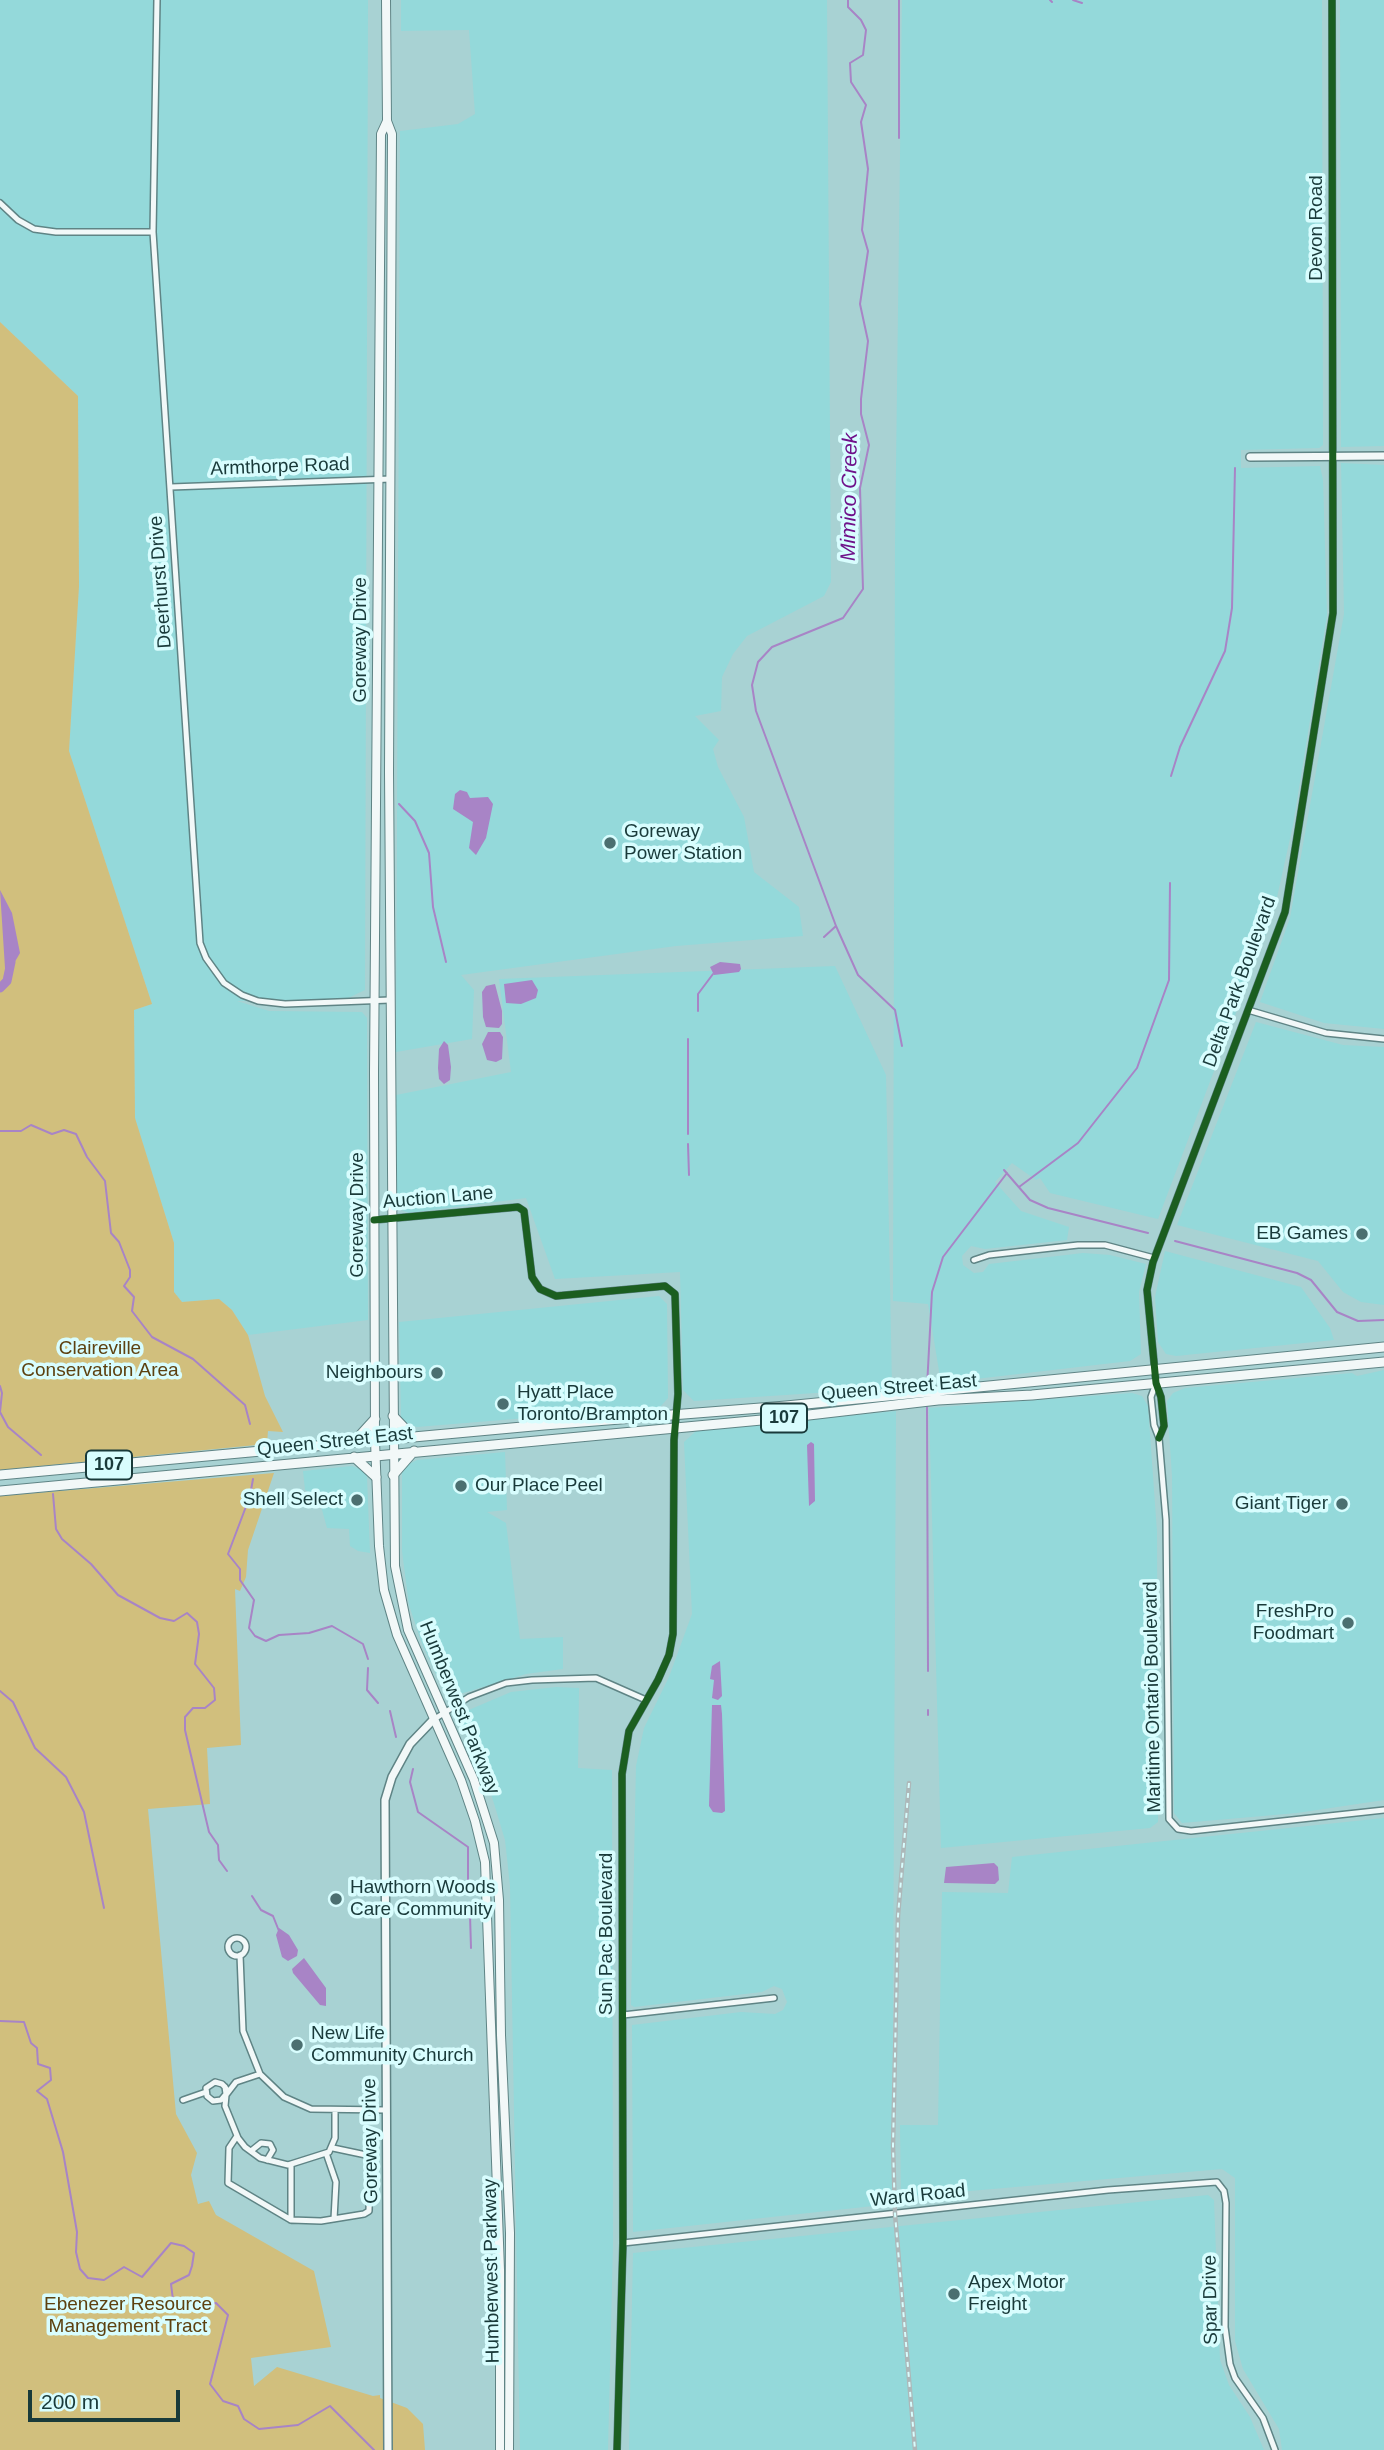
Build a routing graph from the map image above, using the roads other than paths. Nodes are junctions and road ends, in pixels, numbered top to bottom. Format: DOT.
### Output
graph roads {
  1 [pos="157,0"];
  2 [pos="386,0"];
  3 [pos="1332,0"];
  4 [pos="387,121"];
  5 [pos="0,204"];
  6 [pos="153,232"];
  7 [pos="1333,456"];
  8 [pos="1384,456"];
  9 [pos="1250,457"];
  10 [pos="391,479"];
  11 [pos="378,480"];
  12 [pos="171,487"];
  13 [pos="390,1000"];
  14 [pos="375,1003"];
  15 [pos="1248,1010"];
  16 [pos="1384,1039"];
  17 [pos="390,1219"];
  18 [pos="374,1220"];
  19 [pos="1154,1258"];
  20 [pos="974,1260"];
  21 [pos="1384,1347"];
  22 [pos="1264,1360"];
  23 [pos="1384,1362"];
  24 [pos="1155,1370"];
  25 [pos="1240,1375"];
  26 [pos="1156,1383"];
  27 [pos="938,1395"];
  28 [pos="892,1400"];
  29 [pos="676,1415"];
  30 [pos="393,1416"];
  31 [pos="375,1419"];
  32 [pos="675,1428"];
  33 [pos="413,1437"];
  34 [pos="393,1439"];
  35 [pos="375,1441"];
  36 [pos="354,1442"];
  37 [pos="414,1451"];
  38 [pos="393,1453"];
  39 [pos="375,1455"];
  40 [pos="354,1457"];
  41 [pos="0,1475"];
  42 [pos="393,1475"];
  43 [pos="376,1477"];
  44 [pos="0,1491"];
  45 [pos="646,1700"];
  46 [pos="443,1711"];
  47 [pos="433,1720"];
  48 [pos="1384,1810"];
  49 [pos="240,1955"];
  50 [pos="775,1998"];
  51 [pos="624,2015"];
  52 [pos="260,2074"];
  53 [pos="206,2092"];
  54 [pos="225,2094"];
  55 [pos="183,2100"];
  56 [pos="335,2110"];
  57 [pos="386,2110"];
  58 [pos="237,2136"];
  59 [pos="333,2148"];
  60 [pos="251,2151"];
  61 [pos="326,2153"];
  62 [pos="267,2160"];
  63 [pos="291,2164"];
  64 [pos="1217,2182"];
  65 [pos="334,2219"];
  66 [pos="291,2220"];
  67 [pos="623,2243"];
  68 [pos="388,2450"];
  69 [pos="500,2450"];
  70 [pos="509,2450"];
  71 [pos="617,2450"];
  72 [pos="1275,2450"];
  1 -- 6 [label="street, Deerhurst Drive"];
  2 -- 4 [label="main road, Goreway Drive"];
  3 -- 7 [label="street, Devon Road"];
  4 -- 10 [label="main road, Goreway Drive"];
  4 -- 11 [label="main road, Goreway Drive"];
  5 -- 6 [label="street"];
  6 -- 12 [label="street, Deerhurst Drive"];
  7 -- 8 [label="street"];
  7 -- 9 [label="street"];
  7 -- 15 [label="street, Delta Park Boulevard"];
  10 -- 11 [label="street, Armthorpe Road"];
  10 -- 13 [label="main road, Goreway Drive"];
  11 -- 12 [label="street, Armthorpe Road"];
  11 -- 14 [label="main road, Goreway Drive"];
  12 -- 14 [label="street, Deerhurst Drive"];
  13 -- 14 [label="street, Deerhurst Drive"];
  13 -- 17 [label="main road, Goreway Drive"];
  14 -- 18 [label="main road, Goreway Drive"];
  15 -- 16 [label="street"];
  15 -- 19 [label="street, Delta Park Boulevard"];
  17 -- 18 [label="street, Auction Lane"];
  17 -- 29 [label="street, Auction Lane"];
  17 -- 30 [label="main road, Goreway Drive"];
  18 -- 31 [label="main road, Goreway Drive"];
  19 -- 20 [label="street"];
  19 -- 24 [label="street, Delta Park Boulevard"];
  21 -- 22 [label="main road, Queen Street East / 107"];
  22 -- 24 [label="main road, Queen Street East / 107"];
  22 -- 25 [label="main road"];
  23 -- 25 [label="main road, Queen Street East / 107"];
  24 -- 26 [label="street, Delta Park Boulevard"];
  24 -- 27 [label="main road, Queen Street East / 107"];
  25 -- 26 [label="main road, Queen Street East / 107"];
  26 -- 27 [label="main road, Queen Street East / 107"];
  26 -- 48 [label="street, Maritime Ontario Boulevard"];
  27 -- 28 [label="main road, Queen Street East / 107"];
  28 -- 29 [label="main road, Queen Street East / 107"];
  28 -- 32 [label="main road, Queen Street East / 107"];
  29 -- 32 [label="street, Auction Lane"];
  29 -- 33 [label="main road, Queen Street East / 107"];
  30 -- 33 [label="main road"];
  30 -- 34 [label="main road, Goreway Drive"];
  31 -- 35 [label="main road, Goreway Drive"];
  31 -- 36 [label="main road"];
  32 -- 37 [label="main road, Queen Street East / 107"];
  32 -- 45 [label="street, Sun Pac Boulevard"];
  33 -- 34 [label="main road, Queen Street East / 107"];
  34 -- 35 [label="main road, Queen Street East / 107"];
  34 -- 38 [label="main road, Humberwest Parkway"];
  35 -- 36 [label="main road, Queen Street East / 107"];
  35 -- 39 [label="main road, Goreway Drive"];
  36 -- 41 [label="main road, Queen Street East / 107"];
  37 -- 38 [label="main road, Queen Street East / 107"];
  37 -- 42 [label="main road"];
  38 -- 39 [label="main road, Queen Street East / 107"];
  38 -- 42 [label="main road, Humberwest Parkway"];
  39 -- 40 [label="main road, Queen Street East / 107"];
  39 -- 43 [label="main road, Humberwest Parkway"];
  40 -- 43 [label="main road"];
  40 -- 44 [label="main road, Queen Street East / 107"];
  42 -- 46 [label="main road, Humberwest Parkway"];
  43 -- 47 [label="main road, Humberwest Parkway"];
  45 -- 46 [label="street"];
  45 -- 51 [label="street, Sun Pac Boulevard"];
  46 -- 47 [label="street"];
  46 -- 70 [label="main road, Humberwest Parkway"];
  47 -- 57 [label="street, Goreway Drive"];
  47 -- 69 [label="main road, Humberwest Parkway"];
  49 -- 52 [label="street"];
  50 -- 51 [label="street"];
  51 -- 67 [label="street, Sun Pac Boulevard"];
  52 -- 54 [label="street"];
  52 -- 56 [label="street"];
  53 -- 54 [label="street"];
  53 -- 54 [label="street"];
  53 -- 55 [label="street"];
  54 -- 58 [label="street"];
  56 -- 57 [label="street"];
  56 -- 59 [label="street"];
  57 -- 68 [label="street, Goreway Drive"];
  58 -- 60 [label="street"];
  58 -- 66 [label="street"];
  59 -- 61 [label="street"];
  59 -- 65 [label="street"];
  60 -- 62 [label="street"];
  60 -- 62 [label="street"];
  61 -- 63 [label="street"];
  61 -- 65 [label="street"];
  62 -- 63 [label="street"];
  63 -- 66 [label="street"];
  64 -- 67 [label="street, Ward Road"];
  64 -- 72 [label="street, Spar Drive"];
  65 -- 66 [label="street"];
  67 -- 71 [label="street, Sun Pac Boulevard"];
}
